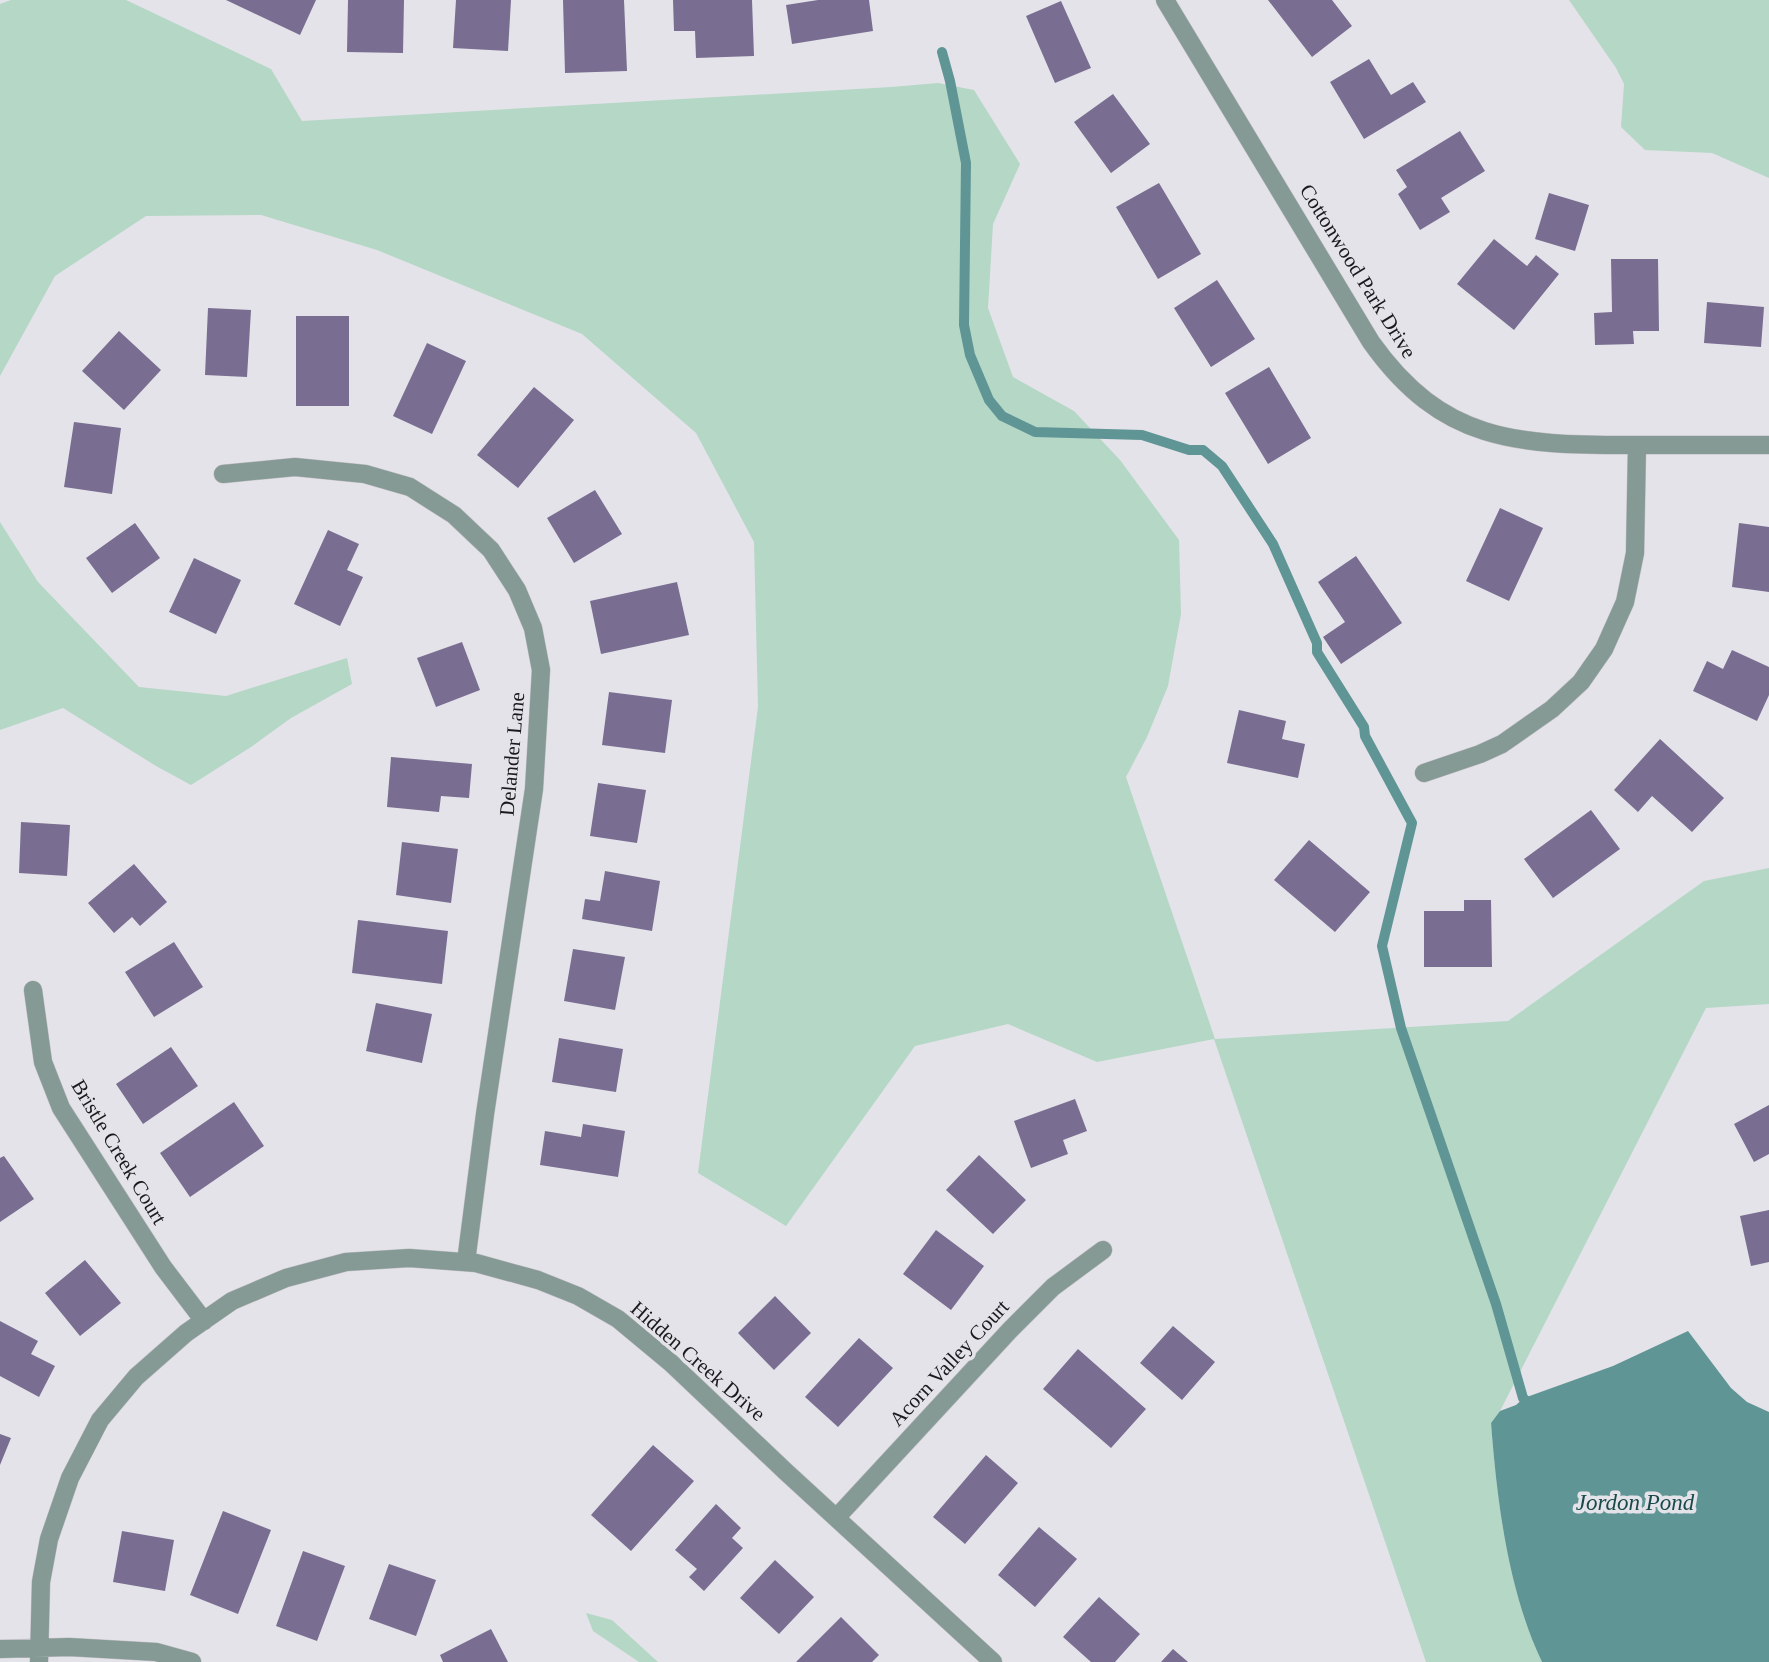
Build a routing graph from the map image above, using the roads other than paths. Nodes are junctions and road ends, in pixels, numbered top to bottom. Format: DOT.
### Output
graph roads {
  1 [pos="1165,0"];
  2 [pos="1637,445"];
  3 [pos="1769,446"];
  4 [pos="223,474"];
  5 [pos="1424,773"];
  6 [pos="33,990"];
  7 [pos="1103,1251"];
  8 [pos="466,1262"];
  9 [pos="204,1321"];
  10 [pos="837,1517"];
  11 [pos="0,1649"];
  12 [pos="39,1655"];
  13 [pos="192,1662"];
  14 [pos="993,1662"];
  1 -- 2 [label="street, Cottonwood Park Drive"];
  2 -- 3 [label="street, Cottonwood Park Drive"];
  2 -- 5 [label="street"];
  4 -- 8 [label="street, Delander Lane"];
  6 -- 9 [label="street, Bristle Creek Court"];
  7 -- 10 [label="street, Acorn Valley Court"];
  8 -- 9 [label="street, Hidden Creek Drive"];
  8 -- 10 [label="street, Hidden Creek Drive"];
  9 -- 12 [label="street, Hidden Creek Drive"];
  10 -- 14 [label="street, Hidden Creek Drive"];
  11 -- 12 [label="street"];
  12 -- 13 [label="street"];
}
